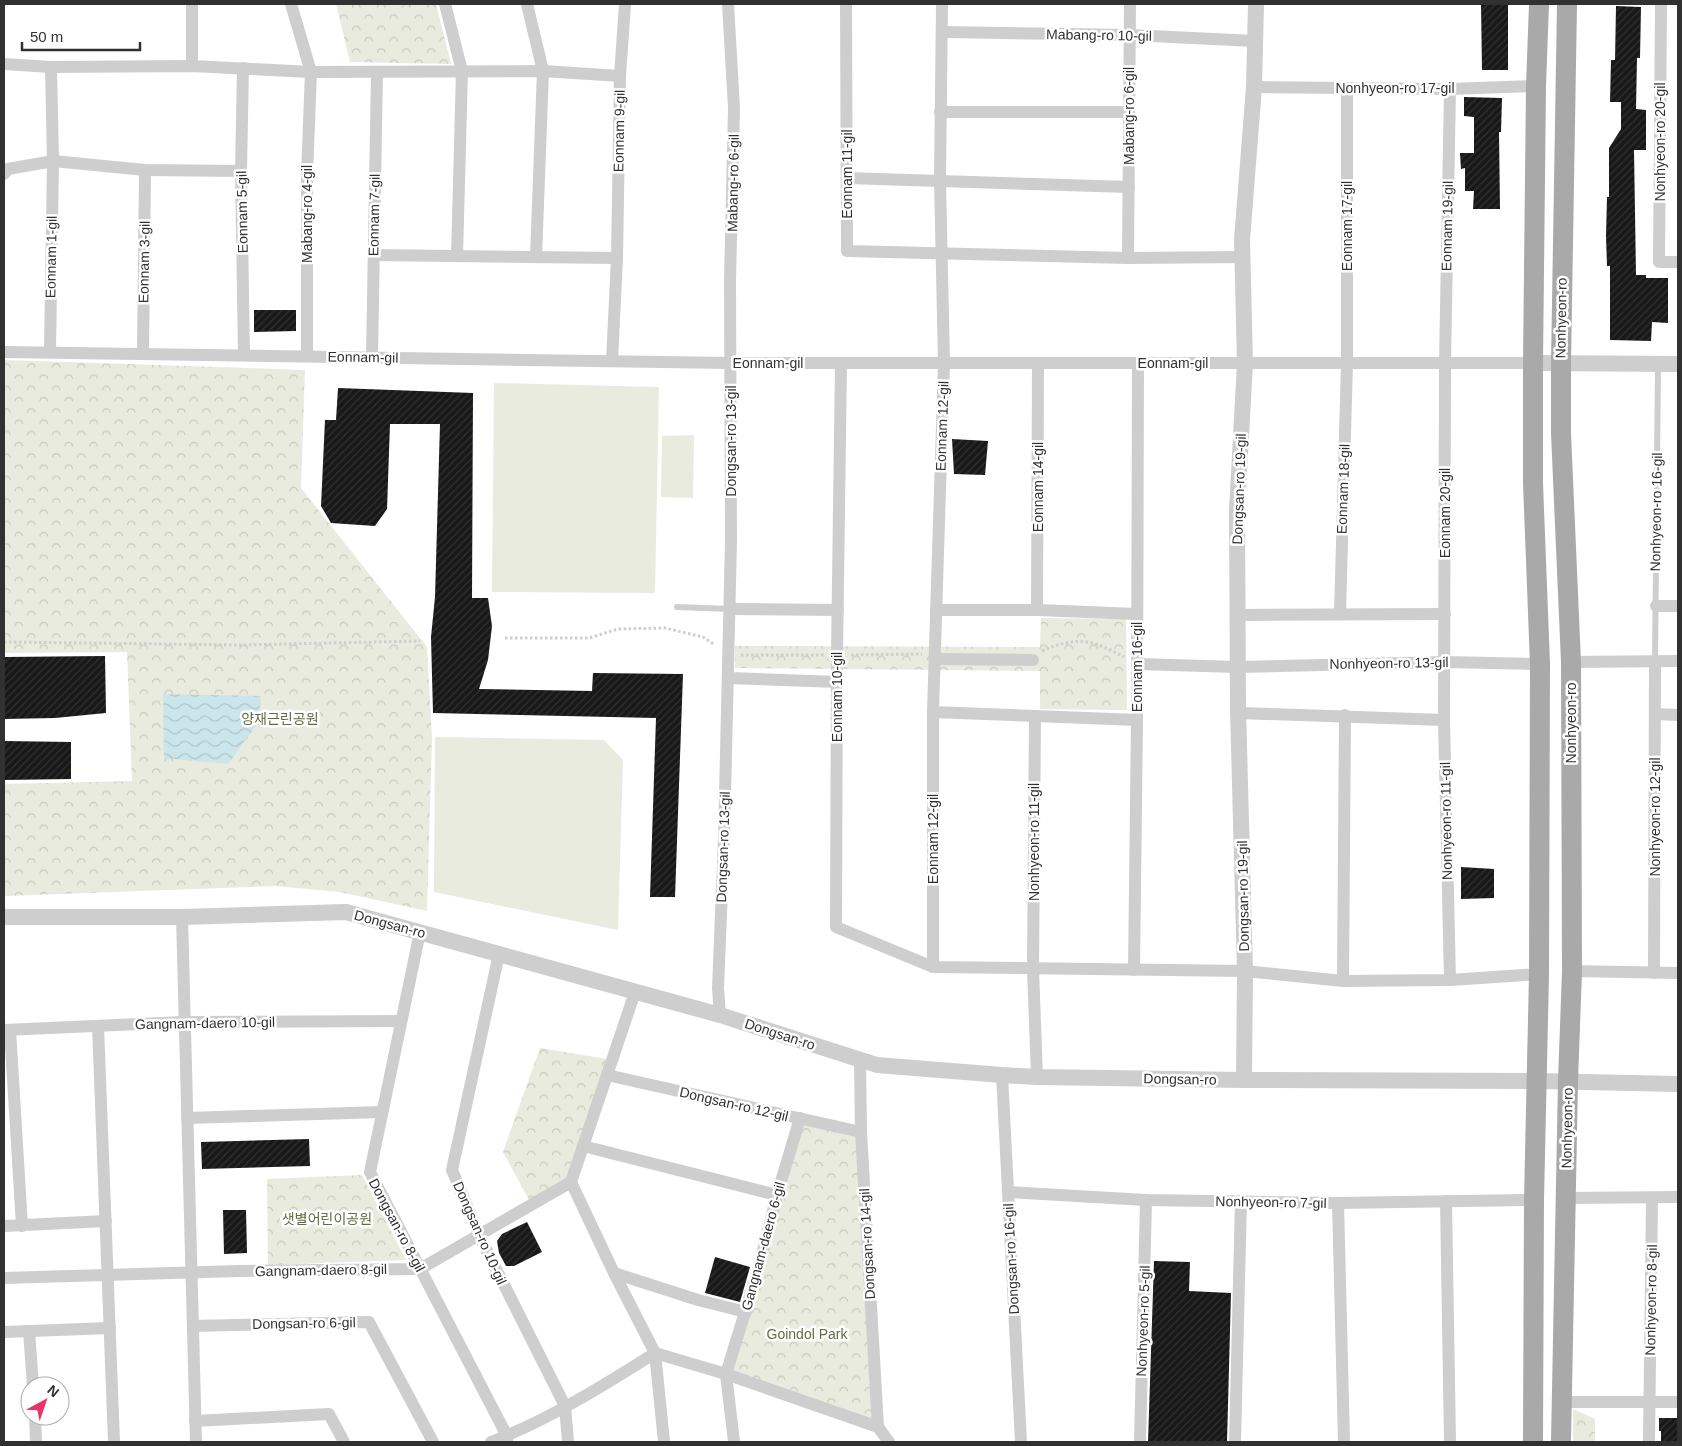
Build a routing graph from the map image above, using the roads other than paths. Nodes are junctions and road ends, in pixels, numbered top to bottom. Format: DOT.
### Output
graph roads {
  1 [pos="192,4"];
  2 [pos="291,4"];
  3 [pos="445,4"];
  4 [pos="527,4"];
  5 [pos="625,4"];
  6 [pos="728,4"];
  7 [pos="846,4"];
  8 [pos="942,4"];
  9 [pos="1130,4"];
  10 [pos="1256,4"];
  11 [pos="1539,4"];
  12 [pos="1567,4"];
  13 [pos="1661,4"];
  14 [pos="943,32"];
  15 [pos="1130,35"];
  16 [pos="1255,41"];
  17 [pos="4,64"];
  18 [pos="192,66"];
  19 [pos="51,67"];
  20 [pos="243,68"];
  21 [pos="462,71"];
  22 [pos="543,71"];
  23 [pos="311,72"];
  24 [pos="377,72"];
  25 [pos="620,76"];
  26 [pos="1536,86"];
  27 [pos="1254,87"];
  28 [pos="1347,88"];
  29 [pos="1450,89"];
  30 [pos="940,112"];
  31 [pos="1129,112"];
  32 [pos="53,161"];
  33 [pos="145,170"];
  34 [pos="241,172"];
  35 [pos="4,174"];
  36 [pos="847,178"];
  37 [pos="940,180"];
  38 [pos="1129,187"];
  39 [pos="942,253"];
  40 [pos="374,255"];
  41 [pos="457,256"];
  42 [pos="536,257"];
  43 [pos="1243,257"];
  44 [pos="618,258"];
  45 [pos="1128,258"];
  46 [pos="1678,262"];
  47 [pos="4,352"];
  48 [pos="50,352"];
  49 [pos="143,354"];
  50 [pos="244,356"];
  51 [pos="307,356"];
  52 [pos="372,357"];
  53 [pos="612,361"];
  54 [pos="730,363"];
  55 [pos="841,363"];
  56 [pos="944,363"];
  57 [pos="1038,363"];
  58 [pos="1138,363"];
  59 [pos="1245,363"];
  60 [pos="1347,363"];
  61 [pos="1445,363"];
  62 [pos="1533,363"];
  63 [pos="1561,363"];
  64 [pos="1658,364"];
  65 [pos="1678,364"];
  66 [pos="1656,606"];
  67 [pos="1678,606"];
  68 [pos="677,607"];
  69 [pos="730,609"];
  70 [pos="838,610"];
  71 [pos="936,610"];
  72 [pos="1037,610"];
  73 [pos="1137,614"];
  74 [pos="1340,614"];
  75 [pos="1445,614"];
  76 [pos="1238,615"];
  77 [pos="935,659"];
  78 [pos="1033,660"];
  79 [pos="1655,661"];
  80 [pos="1678,661"];
  81 [pos="1444,662"];
  82 [pos="1571,662"];
  83 [pos="1137,664"];
  84 [pos="1540,664"];
  85 [pos="1238,666"];
  86 [pos="728,678"];
  87 [pos="838,682"];
  88 [pos="933,712"];
  89 [pos="1238,712"];
  90 [pos="1655,714"];
  91 [pos="1678,715"];
  92 [pos="1035,716"];
  93 [pos="1345,716"];
  94 [pos="1137,720"];
  95 [pos="1444,720"];
  96 [pos="182,916"];
  97 [pos="4,917"];
  98 [pos="420,932"];
  99 [pos="499,954"];
  100 [pos="933,967"];
  101 [pos="1033,969"];
  102 [pos="1134,970"];
  103 [pos="1245,971"];
  104 [pos="1572,971"];
  105 [pos="1654,973"];
  106 [pos="1678,973"];
  107 [pos="1539,974"];
  108 [pos="1450,980"];
  109 [pos="1343,981"];
  110 [pos="635,992"];
  111 [pos="720,1015"];
  112 [pos="401,1021"];
  113 [pos="184,1022"];
  114 [pos="98,1026"];
  115 [pos="7,1030"];
  116 [pos="860,1060"];
  117 [pos="607,1075"];
  118 [pos="1002,1075"];
  119 [pos="1037,1076"];
  120 [pos="1244,1080"];
  121 [pos="1537,1081"];
  122 [pos="1568,1081"];
  123 [pos="1678,1084"];
  124 [pos="382,1112"];
  125 [pos="187,1118"];
  126 [pos="800,1118"];
  127 [pos="861,1132"];
  128 [pos="583,1146"];
  129 [pos="571,1182"];
  130 [pos="1008,1192"];
  131 [pos="777,1195"];
  132 [pos="1678,1197"];
  133 [pos="1567,1198"];
  134 [pos="1652,1198"];
  135 [pos="1146,1200"];
  136 [pos="1534,1200"];
  137 [pos="1241,1201"];
  138 [pos="1446,1201"];
  139 [pos="1338,1203"];
  140 [pos="106,1221"];
  141 [pos="4,1226"];
  142 [pos="22,1226"];
  143 [pos="479,1235"];
  144 [pos="420,1269"];
  145 [pos="191,1272"];
  146 [pos="614,1274"];
  147 [pos="108,1275"];
  148 [pos="4,1278"];
  149 [pos="746,1312"];
  150 [pos="192,1326"];
  151 [pos="110,1328"];
  152 [pos="29,1331"];
  153 [pos="4,1332"];
  154 [pos="655,1353"];
  155 [pos="726,1374"];
  156 [pos="31,1376"];
  157 [pos="1562,1402"];
  158 [pos="1649,1402"];
  159 [pos="1678,1402"];
  160 [pos="565,1406"];
  161 [pos="195,1421"];
  162 [pos="35,1426"];
  163 [pos="878,1427"];
  164 [pos="507,1439"];
  165 [pos="36,1442"];
  166 [pos="114,1442"];
  167 [pos="196,1442"];
  168 [pos="344,1442"];
  169 [pos="433,1442"];
  170 [pos="491,1442"];
  171 [pos="568,1442"];
  172 [pos="664,1442"];
  173 [pos="734,1442"];
  174 [pos="889,1442"];
  175 [pos="1021,1442"];
  176 [pos="1140,1442"];
  177 [pos="1235,1442"];
  178 [pos="1344,1442"];
  179 [pos="1450,1442"];
  180 [pos="1534,1442"];
  181 [pos="1561,1442"];
  182 [pos="1649,1442"];
  1 -- 18 [label="street"];
  2 -- 23 [label="street, Mabang-ro 4-gil"];
  3 -- 21 [label="street"];
  4 -- 22 [label="street"];
  5 -- 25 [label="street, Eonnam 9-gil"];
  6 -- 54 [label="street, Mabang-ro 6-gil"];
  7 -- 36 [label="street, Eonnam 11-gil"];
  8 -- 14 [label="street"];
  9 -- 15 [label="street, Mabang-ro 6-gil"];
  10 -- 16 [label="street"];
  11 -- 26 [label="main road, Nonhyeon-ro"];
  12 -- 63 [label="main road, Nonhyeon-ro"];
  13 -- 46 [label="street, Nonhyeon-ro 20-gil"];
  14 -- 15 [label="street, Mabang-ro 10-gil"];
  14 -- 30 [label="street"];
  15 -- 16 [label="street, Mabang-ro 10-gil"];
  15 -- 31 [label="street, Mabang-ro 6-gil"];
  16 -- 27 [label="street"];
  17 -- 19 [label="street"];
  18 -- 19 [label="street"];
  18 -- 20 [label="street"];
  19 -- 32 [label="street, Eonnam 1-gil"];
  20 -- 23 [label="street"];
  20 -- 34 [label="street, Eonnam 5-gil"];
  21 -- 22 [label="street"];
  21 -- 24 [label="street"];
  21 -- 41 [label="street"];
  22 -- 25 [label="street"];
  22 -- 42 [label="street"];
  23 -- 24 [label="street"];
  23 -- 51 [label="street, Mabang-ro 4-gil"];
  24 -- 40 [label="street, Eonnam 7-gil"];
  25 -- 44 [label="street, Eonnam 9-gil"];
  26 -- 29 [label="street, Nonhyeon-ro 17-gil"];
  26 -- 62 [label="main road, Nonhyeon-ro"];
  27 -- 28 [label="street, Nonhyeon-ro 17-gil"];
  27 -- 43 [label="street"];
  28 -- 29 [label="street, Nonhyeon-ro 17-gil"];
  28 -- 60 [label="street, Eonnam 17-gil"];
  29 -- 61 [label="street, Eonnam 19-gil"];
  30 -- 31 [label="street"];
  30 -- 37 [label="street"];
  31 -- 38 [label="street, Mabang-ro 6-gil"];
  32 -- 33 [label="street"];
  32 -- 35 [label="street"];
  32 -- 48 [label="street, Eonnam 1-gil"];
  33 -- 34 [label="street"];
  33 -- 49 [label="street, Eonnam 3-gil"];
  34 -- 50 [label="street, Eonnam 5-gil"];
  36 -- 37 [label="street"];
  36 -- 39 [label="street, Eonnam 11-gil"];
  37 -- 38 [label="street"];
  37 -- 39 [label="street"];
  38 -- 45 [label="street, Mabang-ro 6-gil"];
  39 -- 45 [label="street"];
  39 -- 56 [label="street"];
  40 -- 41 [label="street"];
  40 -- 52 [label="street, Eonnam 7-gil"];
  41 -- 42 [label="street"];
  42 -- 44 [label="street"];
  43 -- 45 [label="street"];
  43 -- 59 [label="street"];
  44 -- 53 [label="street, Eonnam 9-gil"];
  47 -- 48 [label="street, Eonnam-gil"];
  48 -- 49 [label="street, Eonnam-gil"];
  49 -- 50 [label="street, Eonnam-gil"];
  50 -- 51 [label="street, Eonnam-gil"];
  51 -- 52 [label="street, Eonnam-gil"];
  52 -- 53 [label="street, Eonnam-gil"];
  53 -- 54 [label="street, Eonnam-gil"];
  54 -- 55 [label="street, Eonnam-gil"];
  54 -- 69 [label="street, Dongsan-ro 13-gil"];
  55 -- 56 [label="street, Eonnam-gil"];
  55 -- 70 [label="street, Eonnam 10-gil"];
  56 -- 57 [label="street, Eonnam-gil"];
  56 -- 71 [label="street, Eonnam 12-gil"];
  57 -- 58 [label="street, Eonnam-gil"];
  57 -- 72 [label="street, Eonnam 14-gil"];
  58 -- 59 [label="street, Eonnam-gil"];
  58 -- 73 [label="street, Eonnam 16-gil"];
  59 -- 60 [label="street, Eonnam-gil"];
  59 -- 76 [label="street, Dongsan-ro 19-gil"];
  60 -- 61 [label="street, Eonnam-gil"];
  60 -- 74 [label="street, Eonnam 18-gil"];
  61 -- 62 [label="street, Eonnam-gil"];
  61 -- 75 [label="street, Eonnam 20-gil"];
  62 -- 63 [label="street"];
  62 -- 84 [label="main road, Nonhyeon-ro"];
  63 -- 64 [label="street"];
  63 -- 82 [label="main road, Nonhyeon-ro"];
  64 -- 65 [label="street"];
  64 -- 66 [label="lane, Nonhyeon-ro 16-gil"];
  66 -- 67 [label="street"];
  66 -- 79 [label="lane, Nonhyeon-ro 16-gil"];
  68 -- 69 [label="lane"];
  69 -- 70 [label="street"];
  69 -- 86 [label="street, Dongsan-ro 13-gil"];
  70 -- 87 [label="street, Eonnam 10-gil"];
  71 -- 72 [label="street"];
  71 -- 77 [label="street, Eonnam 12-gil"];
  72 -- 73 [label="street"];
  73 -- 83 [label="street, Eonnam 16-gil"];
  74 -- 75 [label="street"];
  74 -- 76 [label="street"];
  75 -- 81 [label="street, Eonnam 20-gil"];
  76 -- 85 [label="street, Dongsan-ro 19-gil"];
  77 -- 78 [label="street"];
  77 -- 88 [label="street, Eonnam 12-gil"];
  79 -- 80 [label="street"];
  79 -- 82 [label="street"];
  79 -- 90 [label="street, Nonhyeon-ro 12-gil"];
  81 -- 84 [label="street, Nonhyeon-ro 13-gil"];
  81 -- 85 [label="street, Nonhyeon-ro 13-gil"];
  81 -- 95 [label="street, Nonhyeon-ro 11-gil"];
  82 -- 104 [label="main road, Nonhyeon-ro"];
  83 -- 85 [label="street"];
  83 -- 94 [label="street, Eonnam 16-gil"];
  84 -- 107 [label="main road, Nonhyeon-ro"];
  85 -- 89 [label="street, Dongsan-ro 19-gil"];
  86 -- 87 [label="street"];
  86 -- 111 [label="street, Dongsan-ro 13-gil"];
  87 -- 100 [label="street, Eonnam 10-gil"];
  88 -- 92 [label="street"];
  88 -- 100 [label="street, Eonnam 12-gil"];
  89 -- 93 [label="street"];
  89 -- 103 [label="street, Dongsan-ro 19-gil"];
  90 -- 91 [label="street"];
  90 -- 105 [label="street, Nonhyeon-ro 12-gil"];
  92 -- 94 [label="street"];
  92 -- 101 [label="street, Nonhyeon-ro 11-gil"];
  93 -- 95 [label="street"];
  93 -- 109 [label="street"];
  94 -- 102 [label="street, Eonnam 16-gil"];
  95 -- 108 [label="street, Nonhyeon-ro 11-gil"];
  96 -- 97 [label="street, Dongsan-ro"];
  96 -- 98 [label="street, Dongsan-ro"];
  96 -- 113 [label="street"];
  98 -- 99 [label="street, Dongsan-ro"];
  98 -- 112 [label="street, Dongsan-ro 8-gil"];
  99 -- 110 [label="street, Dongsan-ro"];
  99 -- 143 [label="street, Dongsan-ro 10-gil"];
  100 -- 101 [label="street"];
  101 -- 102 [label="street"];
  101 -- 119 [label="street, Nonhyeon-ro 11-gil"];
  102 -- 103 [label="street"];
  103 -- 109 [label="street"];
  103 -- 120 [label="street, Dongsan-ro 19-gil"];
  104 -- 105 [label="street"];
  104 -- 122 [label="main road, Nonhyeon-ro"];
  105 -- 106 [label="street"];
  107 -- 108 [label="street"];
  107 -- 121 [label="main road, Nonhyeon-ro"];
  108 -- 109 [label="street"];
  110 -- 111 [label="street, Dongsan-ro"];
  110 -- 117 [label="street"];
  111 -- 116 [label="street, Dongsan-ro"];
  112 -- 113 [label="street, Gangnam-daero 10-gil"];
  112 -- 124 [label="street, Dongsan-ro 8-gil"];
  113 -- 114 [label="street, Gangnam-daero 10-gil"];
  113 -- 125 [label="street"];
  114 -- 115 [label="street, Gangnam-daero 10-gil"];
  114 -- 140 [label="street"];
  115 -- 142 [label="street, Gangnam-daero 10-gil"];
  116 -- 118 [label="street, Dongsan-ro"];
  116 -- 127 [label="street, Dongsan-ro 14-gil"];
  117 -- 126 [label="street, Dongsan-ro 12-gil"];
  117 -- 128 [label="street"];
  118 -- 119 [label="street, Dongsan-ro"];
  118 -- 130 [label="street, Dongsan-ro 16-gil"];
  119 -- 120 [label="street, Dongsan-ro"];
  120 -- 121 [label="street, Dongsan-ro"];
  121 -- 122 [label="street, Dongsan-ro"];
  121 -- 136 [label="main road, Nonhyeon-ro"];
  122 -- 123 [label="street, Dongsan-ro"];
  122 -- 133 [label="main road, Nonhyeon-ro"];
  124 -- 125 [label="street"];
  124 -- 144 [label="street, Dongsan-ro 8-gil"];
  125 -- 145 [label="street"];
  126 -- 127 [label="street, Dongsan-ro 12-gil"];
  126 -- 131 [label="street, Gangnam-daero 6-gil"];
  127 -- 163 [label="street, Dongsan-ro 14-gil"];
  128 -- 129 [label="street"];
  128 -- 131 [label="street"];
  129 -- 143 [label="street, Gangnam-daero 8-gil"];
  129 -- 146 [label="street"];
  130 -- 135 [label="street, Nonhyeon-ro 7-gil"];
  130 -- 175 [label="street, Dongsan-ro 16-gil"];
  131 -- 149 [label="street, Gangnam-daero 6-gil"];
  132 -- 134 [label="street"];
  133 -- 134 [label="street"];
  133 -- 157 [label="main road, Nonhyeon-ro"];
  134 -- 158 [label="street, Nonhyeon-ro 8-gil"];
  135 -- 137 [label="street, Nonhyeon-ro 7-gil"];
  135 -- 176 [label="street, Nonhyeon-ro 5-gil"];
  136 -- 138 [label="street, Nonhyeon-ro 7-gil"];
  136 -- 180 [label="main road, Nonhyeon-ro"];
  137 -- 139 [label="street, Nonhyeon-ro 7-gil"];
  137 -- 177 [label="street"];
  138 -- 139 [label="street, Nonhyeon-ro 7-gil"];
  138 -- 179 [label="street"];
  139 -- 178 [label="street"];
  140 -- 142 [label="street"];
  140 -- 147 [label="street"];
  141 -- 142 [label="street"];
  143 -- 144 [label="street, Gangnam-daero 8-gil"];
  143 -- 160 [label="street, Dongsan-ro 10-gil"];
  144 -- 145 [label="street, Gangnam-daero 8-gil"];
  144 -- 164 [label="street, Dongsan-ro 8-gil"];
  145 -- 147 [label="street, Gangnam-daero 8-gil"];
  145 -- 150 [label="street"];
  146 -- 149 [label="street"];
  146 -- 154 [label="street"];
  147 -- 148 [label="street, Gangnam-daero 8-gil"];
  147 -- 151 [label="street"];
  149 -- 155 [label="street, Gangnam-daero 6-gil"];
  150 -- 161 [label="street"];
  150 -- 169 [label="street, Dongsan-ro 6-gil"];
  151 -- 152 [label="street"];
  151 -- 166 [label="street"];
  152 -- 153 [label="street"];
  152 -- 156 [label="street"];
  154 -- 155 [label="street"];
  154 -- 160 [label="street"];
  154 -- 172 [label="street"];
  155 -- 163 [label="street"];
  155 -- 173 [label="street"];
  157 -- 158 [label="street"];
  157 -- 181 [label="main road, Nonhyeon-ro"];
  158 -- 159 [label="street"];
  158 -- 182 [label="street, Nonhyeon-ro 8-gil"];
  160 -- 164 [label="street"];
  160 -- 171 [label="street, Dongsan-ro 10-gil"];
  161 -- 167 [label="street"];
  161 -- 168 [label="street"];
  162 -- 165 [label="street"];
  163 -- 174 [label="street"];
  164 -- 170 [label="street"];
}
